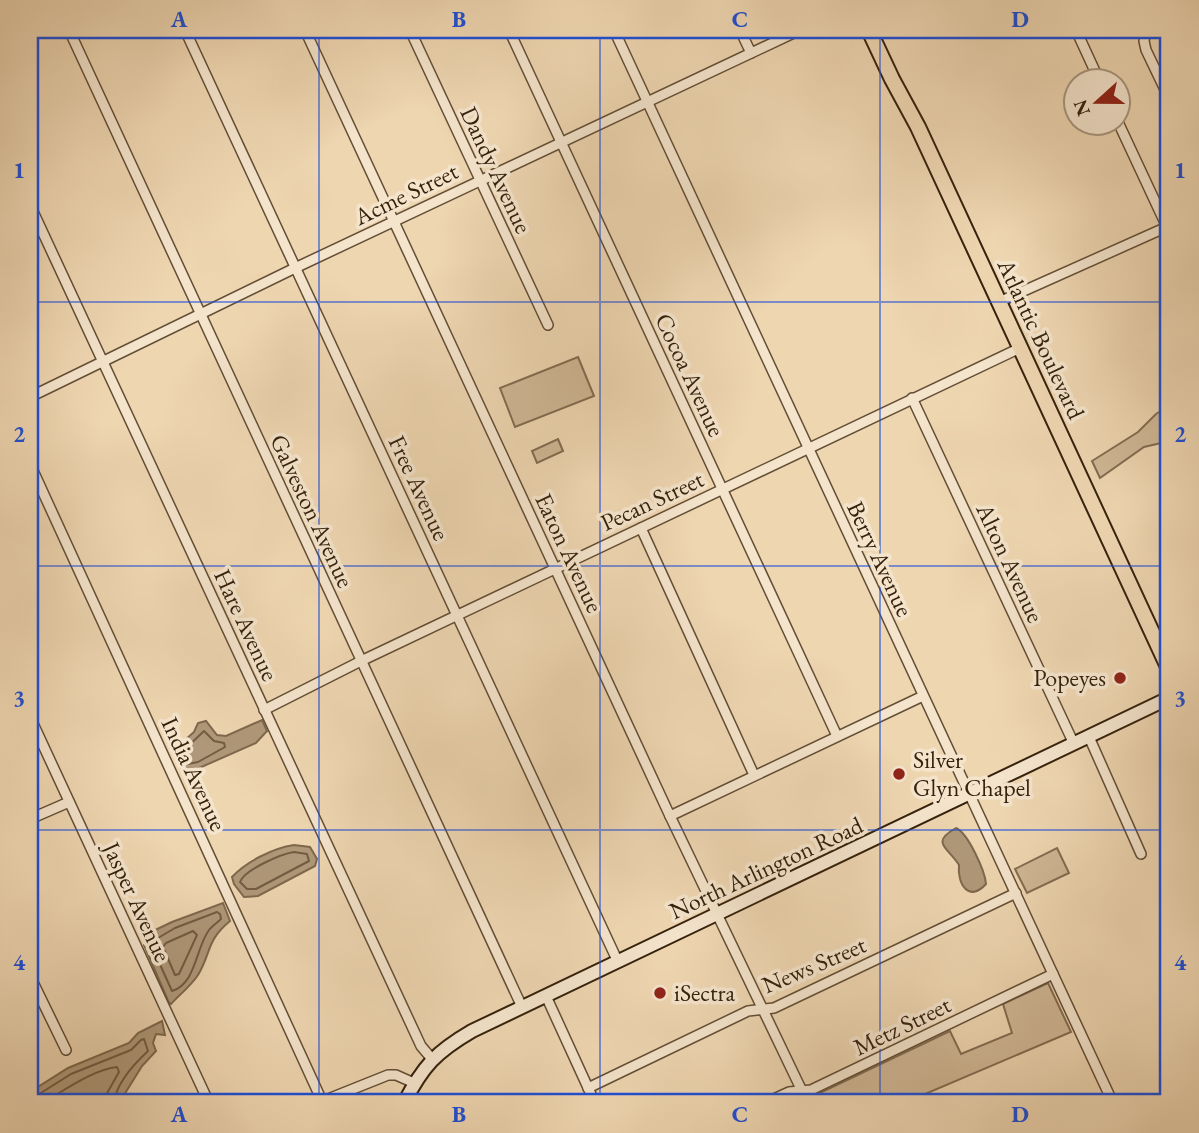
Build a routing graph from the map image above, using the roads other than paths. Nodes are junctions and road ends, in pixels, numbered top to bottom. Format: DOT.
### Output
graph roads {
  1 [pos="69,30"];
  2 [pos="186,30"];
  3 [pos="305,30"];
  4 [pos="410,30"];
  5 [pos="509,30"];
  6 [pos="614,30"];
  7 [pos="740,30"];
  8 [pos="800,30"];
  9 [pos="869,30"];
  10 [pos="1076,30"];
  11 [pos="1146,30"];
  12 [pos="751,52"];
  13 [pos="1093,66"];
  14 [pos="1169,98"];
  15 [pos="647,102"];
  16 [pos="1125,136"];
  17 [pos="561,142"];
  18 [pos="480,180"];
  19 [pos="30,205"];
  20 [pos="394,221"];
  21 [pos="1168,227"];
  22 [pos="295,268"];
  23 [pos="999,302"];
  24 [pos="200,314"];
  25 [pos="548,326"];
  26 [pos="1020,348"];
  27 [pos="102,362"];
  28 [pos="30,397"];
  29 [pos="912,398"];
  30 [pos="808,449"];
  31 [pos="30,464"];
  32 [pos="722,489"];
  33 [pos="641,528"];
  34 [pos="555,569"];
  35 [pos="457,616"];
  36 [pos="360,661"];
  37 [pos="1169,669"];
  38 [pos="923,696"];
  39 [pos="1169,698"];
  40 [pos="264,710"];
  41 [pos="30,717"];
  42 [pos="837,736"];
  43 [pos="1089,737"];
  44 [pos="1073,744"];
  45 [pos="754,775"];
  46 [pos="970,794"];
  47 [pos="69,802"];
  48 [pos="670,816"];
  49 [pos="30,820"];
  50 [pos="1141,855"];
  51 [pos="1016,893"];
  52 [pos="717,915"];
  53 [pos="618,962"];
  54 [pos="1053,974"];
  55 [pos="30,976"];
  56 [pos="546,996"];
  57 [pos="522,1007"];
  58 [pos="761,1009"];
  59 [pos="66,1050"];
  60 [pos="432,1059"];
  61 [pos="414,1083"];
  62 [pos="588,1088"];
  63 [pos="802,1091"];
  64 [pos="320,1102"];
  65 [pos="209,1103"];
  66 [pos="404,1103"];
  67 [pos="595,1103"];
  68 [pos="765,1103"];
  69 [pos="1113,1103"];
  1 -- 24 [label="street, Galveston Avenue"];
  2 -- 22 [label="street, Free Avenue"];
  3 -- 20 [label="street, Eaton Avenue"];
  4 -- 18 [label="street, Dandy Avenue"];
  5 -- 17 [label="street, Cocoa Avenue"];
  6 -- 15 [label="street, Berry Avenue"];
  7 -- 12 [label="street"];
  8 -- 12 [label="street, Acme Street"];
  9 -- 23 [label="main road, Atlantic Boulevard"];
  10 -- 13 [label="street"];
  11 -- 14 [label="street"];
  12 -- 15 [label="street, Acme Street"];
  15 -- 17 [label="street, Acme Street"];
  15 -- 30 [label="street, Berry Avenue"];
  16 -- 21 [label="street"];
  17 -- 18 [label="street, Acme Street"];
  17 -- 32 [label="street, Cocoa Avenue"];
  18 -- 20 [label="street, Acme Street"];
  18 -- 25 [label="street, Dandy Avenue"];
  19 -- 27 [label="street, Hare Avenue"];
  20 -- 22 [label="street, Acme Street"];
  20 -- 34 [label="street, Eaton Avenue"];
  21 -- 23 [label="street"];
  22 -- 24 [label="street, Acme Street"];
  22 -- 35 [label="street, Free Avenue"];
  23 -- 26 [label="main road, Atlantic Boulevard"];
  24 -- 27 [label="street, Acme Street"];
  24 -- 36 [label="street, Galveston Avenue"];
  26 -- 29 [label="street, Pecan Street"];
  26 -- 37 [label="main road, Atlantic Boulevard"];
  27 -- 28 [label="street, Acme Street"];
  27 -- 40 [label="street, Hare Avenue"];
  29 -- 30 [label="street, Pecan Street"];
  29 -- 44 [label="street, Alton Avenue"];
  30 -- 32 [label="street, Pecan Street"];
  30 -- 38 [label="street, Berry Avenue"];
  31 -- 64 [label="street, India Avenue"];
  32 -- 33 [label="street, Pecan Street"];
  32 -- 42 [label="street, Cocoa Avenue"];
  33 -- 34 [label="street, Pecan Street"];
  33 -- 45 [label="street"];
  34 -- 35 [label="street, Pecan Street"];
  34 -- 48 [label="street, Eaton Avenue"];
  35 -- 36 [label="street, Pecan Street"];
  35 -- 53 [label="street, Free Avenue"];
  36 -- 40 [label="street, Pecan Street"];
  36 -- 57 [label="street, Galveston Avenue"];
  38 -- 42 [label="street"];
  38 -- 46 [label="street, Berry Avenue"];
  39 -- 43 [label="main road, North Arlington Road"];
  40 -- 60 [label="street, Hare Avenue"];
  41 -- 47 [label="street, Jasper Avenue"];
  42 -- 45 [label="street"];
  43 -- 44 [label="main road, North Arlington Road"];
  43 -- 50 [label="street"];
  44 -- 46 [label="main road, North Arlington Road"];
  45 -- 48 [label="street"];
  46 -- 51 [label="street, Berry Avenue"];
  46 -- 52 [label="main road, North Arlington Road"];
  47 -- 49 [label="street"];
  47 -- 65 [label="street, Jasper Avenue"];
  48 -- 52 [label="street, Eaton Avenue"];
  51 -- 54 [label="street, Berry Avenue"];
  51 -- 58 [label="street, News Street"];
  52 -- 53 [label="main road, North Arlington Road"];
  52 -- 58 [label="street, Eaton Avenue"];
  53 -- 56 [label="main road, North Arlington Road"];
  54 -- 63 [label="street, Metz Street"];
  54 -- 69 [label="street, Berry Avenue"];
  55 -- 59 [label="street"];
  56 -- 57 [label="main road, North Arlington Road"];
  56 -- 62 [label="street"];
  57 -- 60 [label="main road, North Arlington Road"];
  58 -- 62 [label="street, News Street"];
  58 -- 63 [label="street, Eaton Avenue"];
  60 -- 61 [label="main road, North Arlington Road"];
  61 -- 64 [label="street"];
  61 -- 66 [label="main road, North Arlington Road"];
  62 -- 67 [label="street"];
  63 -- 68 [label="street, Metz Street"];
}
